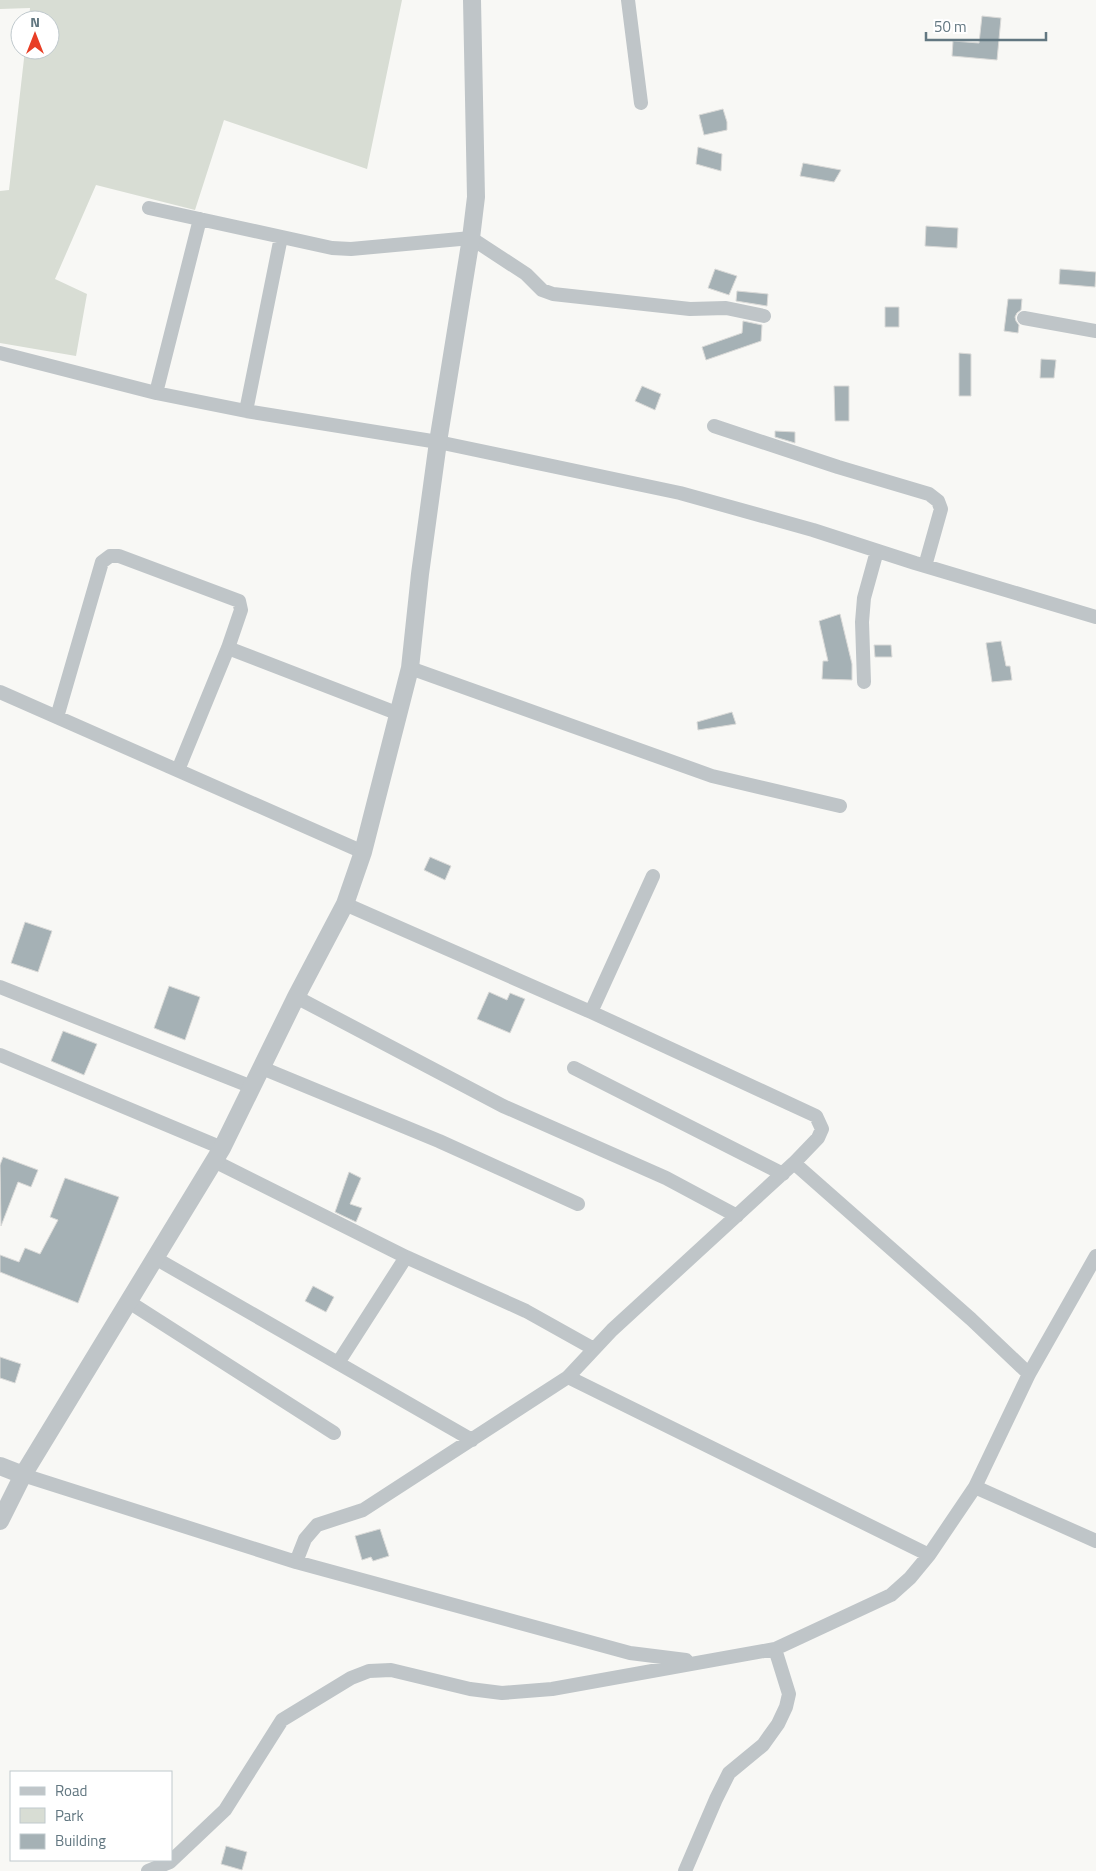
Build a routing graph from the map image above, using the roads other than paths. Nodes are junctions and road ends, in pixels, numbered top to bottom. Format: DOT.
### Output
graph roads {
  1 [pos="472,0"];
  2 [pos="628,0"];
  3 [pos="641,103"];
  4 [pos="149,208"];
  5 [pos="200,219"];
  6 [pos="281,237"];
  7 [pos="472,238"];
  8 [pos="764,316"];
  9 [pos="1024,318"];
  10 [pos="1096,331"];
  11 [pos="0,353"];
  12 [pos="156,393"];
  13 [pos="246,411"];
  14 [pos="714,426"];
  15 [pos="438,442"];
  16 [pos="877,551"];
  17 [pos="925,566"];
  18 [pos="1096,617"];
  19 [pos="228,648"];
  20 [pos="410,668"];
  21 [pos="864,682"];
  22 [pos="0,692"];
  23 [pos="398,714"];
  24 [pos="57,717"];
  25 [pos="178,770"];
  26 [pos="840,806"];
  27 [pos="363,852"];
  28 [pos="653,876"];
  29 [pos="345,904"];
  30 [pos="0,987"];
  31 [pos="296,997"];
  32 [pos="591,1012"];
  33 [pos="0,1055"];
  34 [pos="262,1068"];
  35 [pos="574,1068"];
  36 [pos="252,1087"];
  37 [pos="218,1154"];
  38 [pos="794,1163"];
  39 [pos="783,1174"];
  40 [pos="578,1204"];
  41 [pos="737,1216"];
  42 [pos="1096,1256"];
  43 [pos="406,1257"];
  44 [pos="155,1258"];
  45 [pos="128,1302"];
  46 [pos="594,1349"];
  47 [pos="338,1363"];
  48 [pos="1029,1374"];
  49 [pos="568,1377"];
  50 [pos="334,1433"];
  51 [pos="472,1440"];
  52 [pos="0,1466"];
  53 [pos="23,1475"];
  54 [pos="975,1487"];
  55 [pos="0,1521"];
  56 [pos="1096,1542"];
  57 [pos="929,1555"];
  58 [pos="296,1562"];
  59 [pos="775,1648"];
  60 [pos="701,1662"];
  61 [pos="172,1860"];
  62 [pos="171,1861"];
  63 [pos="148,1871"];
  64 [pos="685,1871"];
  1 -- 7 [label="street"];
  2 -- 3 [label="street"];
  4 -- 5 [label="street"];
  5 -- 6 [label="street"];
  5 -- 12 [label="street"];
  6 -- 7 [label="street"];
  6 -- 13 [label="street"];
  7 -- 8 [label="street"];
  7 -- 15 [label="street"];
  9 -- 10 [label="street"];
  11 -- 12 [label="street"];
  12 -- 13 [label="street"];
  13 -- 15 [label="street"];
  14 -- 17 [label="street"];
  15 -- 16 [label="street"];
  15 -- 20 [label="street"];
  16 -- 17 [label="street"];
  16 -- 21 [label="street"];
  17 -- 18 [label="street"];
  19 -- 23 [label="street"];
  19 -- 24 [label="street"];
  19 -- 25 [label="street"];
  20 -- 23 [label="street"];
  20 -- 26 [label="street"];
  22 -- 24 [label="street"];
  23 -- 27 [label="street"];
  24 -- 25 [label="street"];
  25 -- 27 [label="street"];
  27 -- 29 [label="street"];
  28 -- 32 [label="street"];
  29 -- 31 [label="street"];
  29 -- 32 [label="street"];
  30 -- 36 [label="street"];
  31 -- 34 [label="street"];
  31 -- 41 [label="street"];
  32 -- 38 [label="street"];
  33 -- 37 [label="street"];
  34 -- 36 [label="street"];
  34 -- 40 [label="street"];
  35 -- 39 [label="street"];
  36 -- 37 [label="street"];
  37 -- 43 [label="street"];
  37 -- 44 [label="street"];
  38 -- 39 [label="street"];
  38 -- 48 [label="street"];
  39 -- 41 [label="street"];
  41 -- 46 [label="street"];
  42 -- 48 [label="street"];
  43 -- 46 [label="street"];
  43 -- 47 [label="street"];
  44 -- 45 [label="street"];
  44 -- 47 [label="street"];
  45 -- 50 [label="street"];
  45 -- 53 [label="street"];
  46 -- 49 [label="street"];
  47 -- 51 [label="street"];
  48 -- 54 [label="street"];
  49 -- 51 [label="street"];
  49 -- 57 [label="street"];
  51 -- 58 [label="street"];
  52 -- 53 [label="street"];
  53 -- 55 [label="street"];
  53 -- 58 [label="street"];
  54 -- 56 [label="street"];
  54 -- 57 [label="street"];
  57 -- 59 [label="street"];
  58 -- 60 [label="street"];
  59 -- 60 [label="street"];
  59 -- 64 [label="street"];
  60 -- 61 [label="street"];
  62 -- 63 [label="street"];
}
